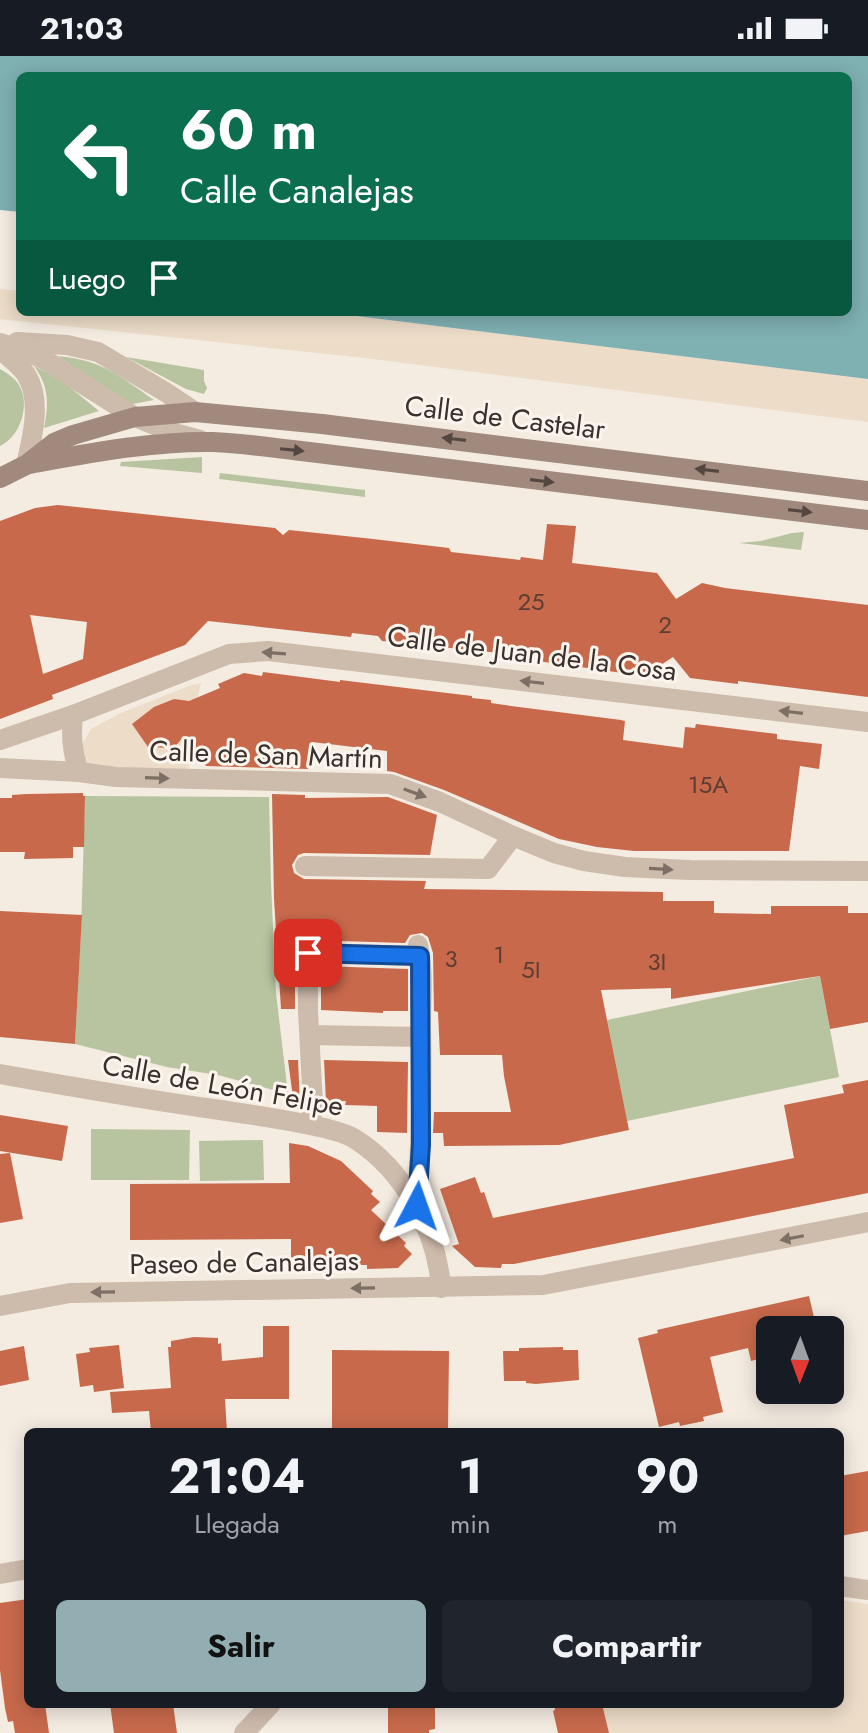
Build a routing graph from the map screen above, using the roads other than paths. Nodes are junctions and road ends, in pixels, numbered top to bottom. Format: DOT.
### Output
graph roads {
  1 [pos="0,344"];
  2 [pos="195,412"];
  3 [pos="135,417"];
  4 [pos="214,442"];
  5 [pos="26,465"];
  6 [pos="0,478"];
  7 [pos="868,491"];
  8 [pos="868,520"];
  9 [pos="73,715"];
  10 [pos="868,722"];
  11 [pos="0,740"];
  12 [pos="0,768"];
  13 [pos="79,772"];
  14 [pos="513,836"];
  15 [pos="305,866"];
  16 [pos="868,871"];
  17 [pos="310,1035"];
  18 [pos="421,1037"];
  19 [pos="0,1074"];
  20 [pos="311,1125"];
  21 [pos="417,1206"];
  22 [pos="868,1222"];
  23 [pos="441,1288"];
  24 [pos="0,1306"];
  25 [pos="24,1570"];
  26 [pos="0,1574"];
  27 [pos="844,1587"];
  28 [pos="868,1590"];
  29 [pos="267,1708"];
  30 [pos="244,1733"];
  1 -- 2 [label="street"];
  1 -- 3 [label="street"];
  1 -- 5 [label="street"];
  2 -- 3 [label="main road, Calle de Castelar"];
  7 -- 2 [label="main road, Calle de Castelar, one-way"];
  3 -- 4 [label="street, Calle de Castelar"];
  3 -- 5 [label="main road, Calle de Castelar"];
  4 -- 5 [label="main road, Calle de Castelar"];
  4 -- 8 [label="main road, Calle de Castelar, one-way"];
  5 -- 6 [label="main road, Calle de Castelar"];
  10 -- 9 [label="street, Calle de Juan de la Cosa, one-way"];
  9 -- 11 [label="street, Calle de Juan de la Cosa"];
  9 -- 13 [label="street"];
  12 -- 13 [label="street, Calle de San Martín"];
  13 -- 14 [label="street, Calle de San Martín, one-way"];
  14 -- 15 [label="street"];
  14 -- 16 [label="street, Calle de San Martín, one-way"];
  17 -- 18 [label="street"];
  17 -- 18 [label="street"];
  17 -- 20 [label="street"];
  18 -- 21 [label="street"];
  19 -- 20 [label="street, Calle de León Felipe"];
  20 -- 21 [label="street, Calle de León Felipe"];
  21 -- 23 [label="street, Calle de León Felipe"];
  22 -- 23 [label="street, Paseo de Canalejas, one-way"];
  23 -- 24 [label="street, Paseo de Canalejas, one-way"];
  25 -- 26 [label="street"];
  27 -- 28 [label="street"];
  29 -- 30 [label="street"];
}
